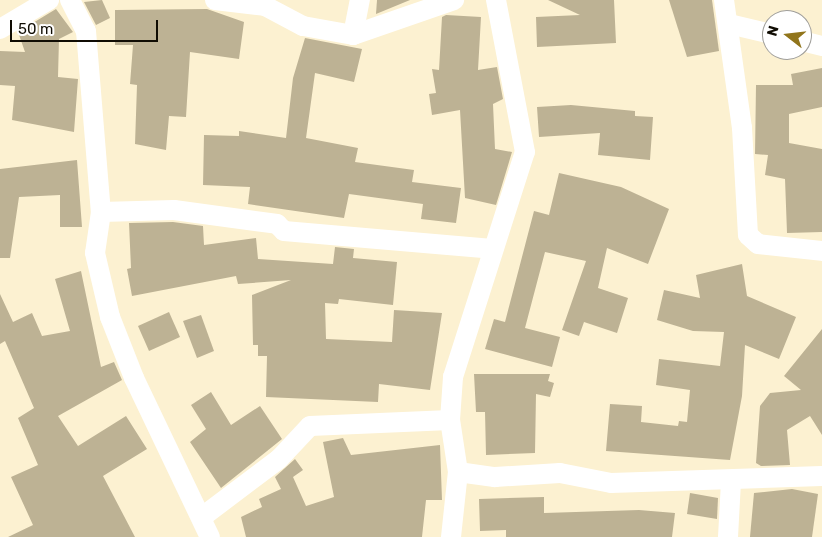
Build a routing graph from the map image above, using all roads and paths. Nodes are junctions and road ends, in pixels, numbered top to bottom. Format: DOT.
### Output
graph roads {
  1 [pos="49,0"];
  2 [pos="70,0"];
  3 [pos="215,0"];
  4 [pos="360,0"];
  5 [pos="454,0"];
  6 [pos="496,0"];
  7 [pos="724,0"];
  8 [pos="729,24"];
  9 [pos="0,29"];
  10 [pos="762,32"];
  11 [pos="354,35"];
  12 [pos="101,212"];
  13 [pos="492,249"];
  14 [pos="822,251"];
  15 [pos="450,420"];
  16 [pos="458,472"];
  17 [pos="822,476"];
  18 [pos="732,482"];
  19 [pos="202,517"];
  20 [pos="210,537"];
  21 [pos="451,537"];
  22 [pos="728,537"];
  1 -- 9 [label="street"];
  2 -- 12 [label="street"];
  3 -- 11 [label="street"];
  4 -- 11 [label="street"];
  5 -- 11 [label="street"];
  6 -- 13 [label="street"];
  7 -- 8 [label="street"];
  8 -- 10 [label="street"];
  8 -- 14 [label="street"];
  12 -- 13 [label="street"];
  12 -- 19 [label="street"];
  13 -- 15 [label="street"];
  15 -- 16 [label="street"];
  15 -- 19 [label="street"];
  16 -- 18 [label="street"];
  16 -- 21 [label="street"];
  17 -- 18 [label="street"];
  18 -- 22 [label="street"];
  19 -- 20 [label="street"];
}
